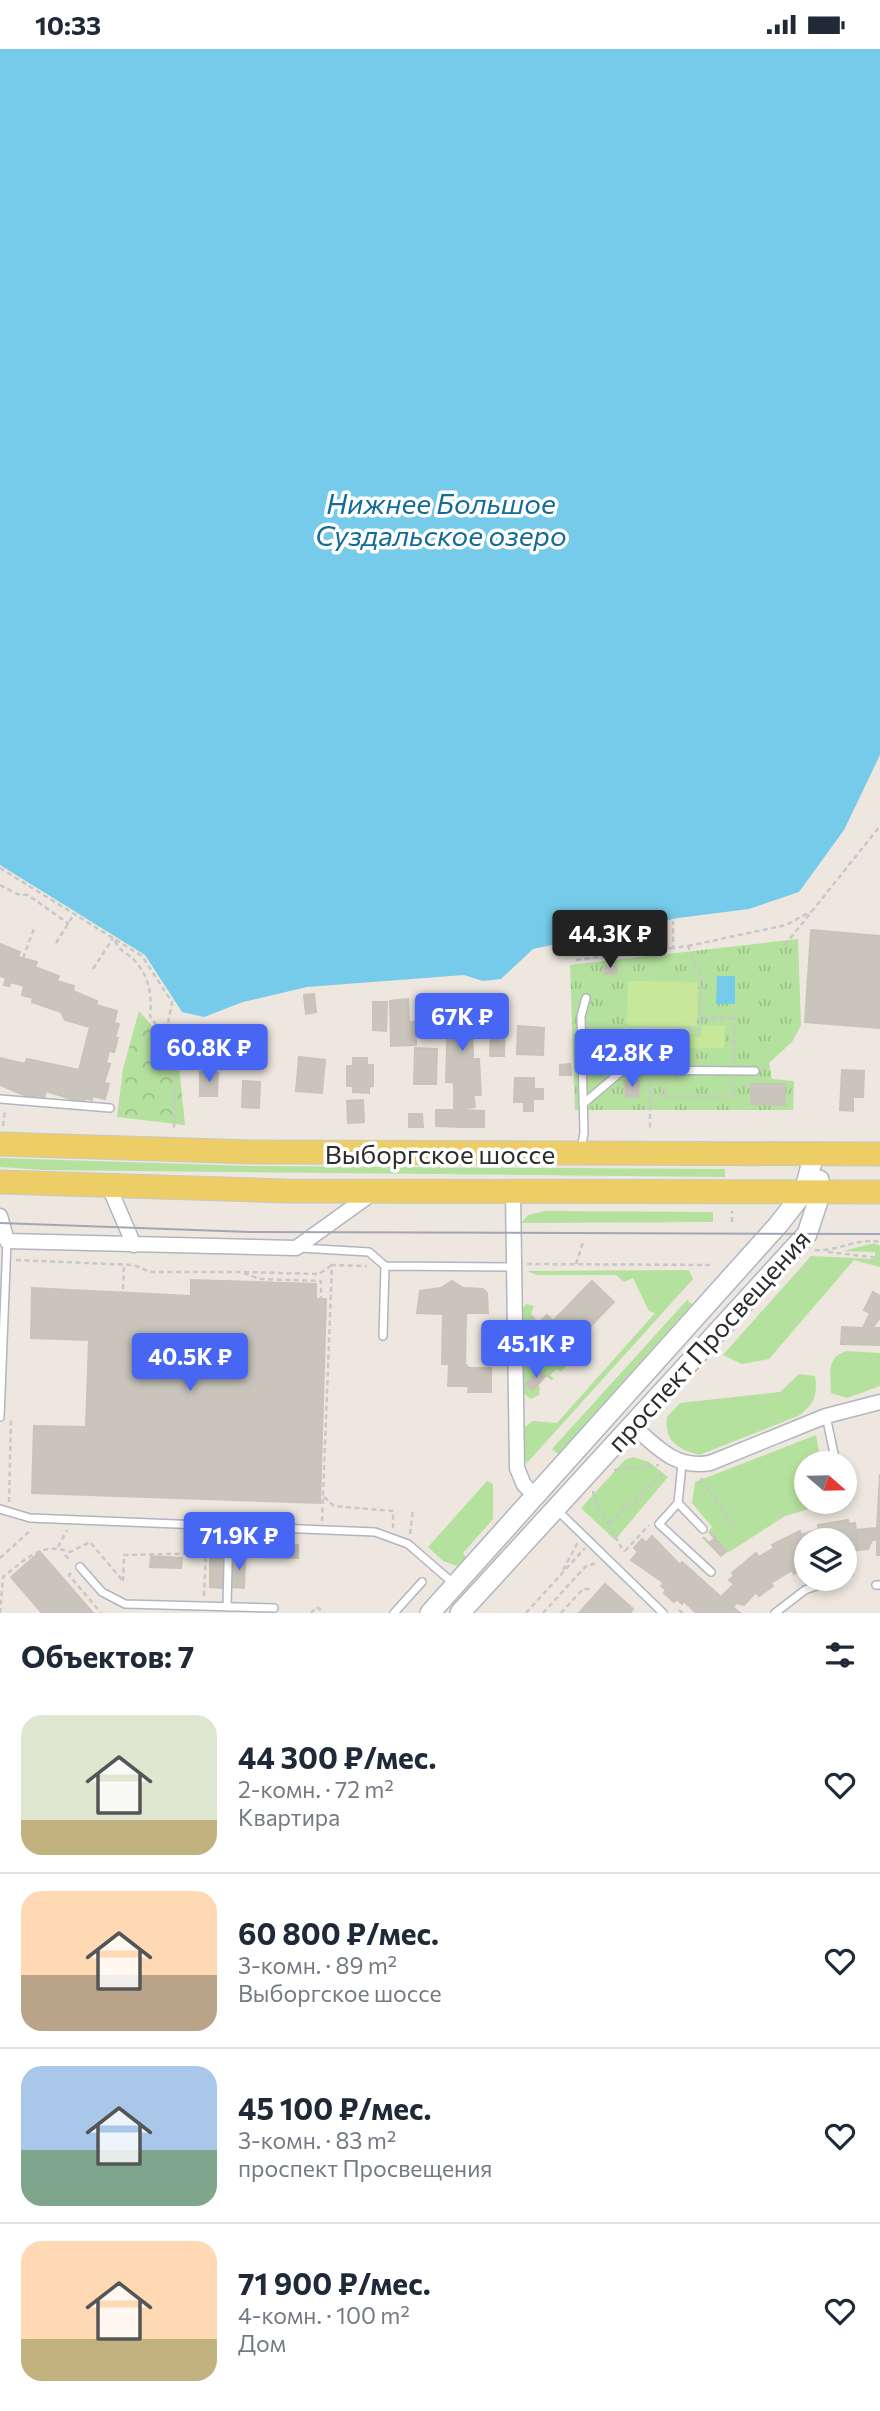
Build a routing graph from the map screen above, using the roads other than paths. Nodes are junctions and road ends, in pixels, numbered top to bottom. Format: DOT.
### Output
graph roads {
  1 [pos="586,998"];
  2 [pos="755,1071"];
  3 [pos="3,1099"];
  4 [pos="583,1104"];
  5 [pos="110,1108"];
  6 [pos="2,1135"];
  7 [pos="580,1153"];
  8 [pos="814,1154"];
  9 [pos="880,1154"];
  10 [pos="0,1182"];
  11 [pos="109,1187"];
  12 [pos="375,1191"];
  13 [pos="513,1192"];
  14 [pos="812,1192"];
  15 [pos="880,1192"];
  16 [pos="0,1216"];
  17 [pos="319,1233"];
  18 [pos="7,1241"];
  19 [pos="134,1245"];
  20 [pos="296,1248"];
  21 [pos="325,1250"];
  22 [pos="514,1265"];
  23 [pos="385,1266"];
  24 [pos="3,1280"];
  25 [pos="383,1336"];
  26 [pos="880,1402"];
  27 [pos="0,1403"];
  28 [pos="0,1416"];
  29 [pos="826,1416"];
  30 [pos="632,1425"];
  31 [pos="833,1451"];
  32 [pos="682,1464"];
  33 [pos="535,1495"];
  34 [pos="678,1503"];
  35 [pos="0,1509"];
  36 [pos="556,1509"];
  37 [pos="229,1526"];
  38 [pos="703,1529"];
  39 [pos="80,1567"];
  40 [pos="711,1572"];
  41 [pos="422,1582"];
  42 [pos="456,1585"];
  43 [pos="804,1591"];
  44 [pos="227,1607"];
  45 [pos="274,1608"];
  46 [pos="189,1610"];
  47 [pos="394,1613"];
  48 [pos="430,1613"];
  49 [pos="460,1613"];
  50 [pos="663,1613"];
  51 [pos="775,1613"];
  1 -- 4 [label="lane"];
  2 -- 4 [label="lane"];
  3 -- 5 [label="lane"];
  4 -- 7 [label="lane"];
  6 -- 7 [label="main road, Выборгское шоссе"];
  7 -- 8 [label="main road, Выборгское шоссе"];
  8 -- 9 [label="main road, Выборгское шоссе"];
  8 -- 14 [label="main road, проспект Просвещения"];
  10 -- 11 [label="main road, Выборгское шоссе"];
  11 -- 12 [label="main road, Выборгское шоссе"];
  11 -- 19 [label="street"];
  12 -- 13 [label="main road, Выборгское шоссе"];
  12 -- 17 [label="street"];
  13 -- 14 [label="main road, Выборгское шоссе"];
  13 -- 22 [label="street"];
  14 -- 15 [label="main road, Выборгское шоссе"];
  14 -- 30 [label="main road, проспект Просвещения"];
  14 -- 33 [label="main road, проспект Просвещения"];
  16 -- 18 [label="street"];
  17 -- 20 [label="street"];
  17 -- 21 [label="lane"];
  18 -- 19 [label="street"];
  18 -- 24 [label="lane"];
  19 -- 20 [label="street"];
  20 -- 21 [label="lane"];
  21 -- 23 [label="lane"];
  22 -- 23 [label="lane"];
  22 -- 33 [label="street"];
  23 -- 25 [label="lane"];
  24 -- 27 [label="lane"];
  26 -- 29 [label="street"];
  27 -- 28 [label="lane"];
  29 -- 31 [label="lane"];
  29 -- 32 [label="street"];
  30 -- 32 [label="street"];
  30 -- 36 [label="main road, проспект Просвещения"];
  32 -- 34 [label="lane"];
  33 -- 42 [label="main road, проспект Просвещения"];
  34 -- 38 [label="lane"];
  34 -- 40 [label="lane"];
  35 -- 37 [label="lane"];
  36 -- 49 [label="main road, проспект Просвещения"];
  36 -- 50 [label="lane"];
  37 -- 42 [label="lane"];
  37 -- 44 [label="lane"];
  39 -- 46 [label="lane"];
  41 -- 47 [label="lane"];
  42 -- 48 [label="main road, проспект Просвещения"];
  43 -- 51 [label="lane"];
  44 -- 45 [label="lane"];
  44 -- 46 [label="lane"];
}
